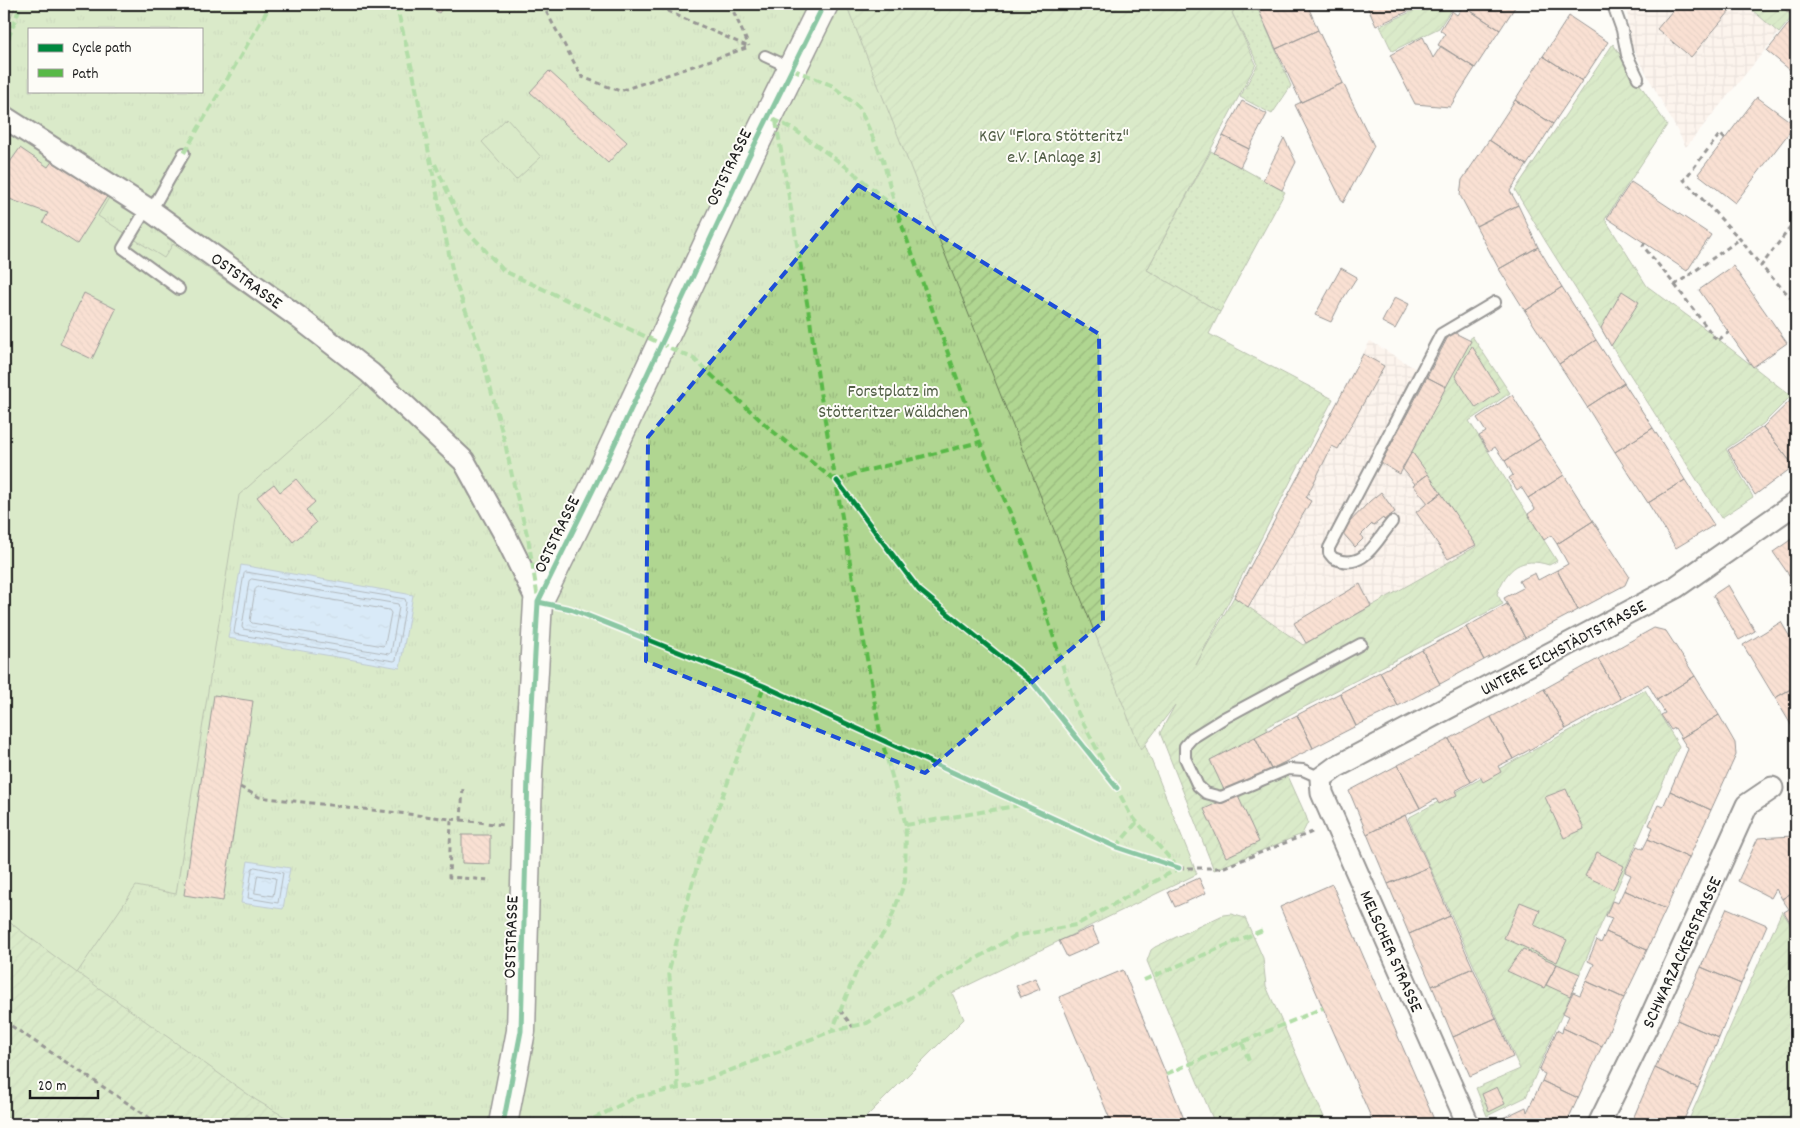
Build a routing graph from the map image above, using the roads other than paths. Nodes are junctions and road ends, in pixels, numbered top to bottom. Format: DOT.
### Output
graph roads {
  1 [pos="824,4"];
  2 [pos="1610,4"];
  3 [pos="765,56"];
  4 [pos="792,69"];
  5 [pos="1638,78"];
  6 [pos="4,117"];
  7 [pos="184,153"];
  8 [pos="149,210"];
  9 [pos="179,289"];
  10 [pos="1496,302"];
  11 [pos="1796,503"];
  12 [pos="1392,522"];
  13 [pos="538,602"];
  14 [pos="1361,644"];
  15 [pos="1321,778"];
  16 [pos="1772,788"];
  17 [pos="502,1124"];
  18 [pos="1468,1124"];
  19 [pos="1599,1124"];
  1 -- 4 [label="street, OSTSTRASSE"];
  2 -- 5 [label="lane"];
  3 -- 4 [label="lane"];
  4 -- 13 [label="street, OSTSTRASSE"];
  6 -- 8 [label="street, OSTSTRASSE"];
  7 -- 8 [label="lane"];
  8 -- 9 [label="lane"];
  8 -- 13 [label="street, OSTSTRASSE"];
  10 -- 12 [label="lane"];
  11 -- 15 [label="street, UNTERE EICHSTÄDTSTRASSE"];
  13 -- 17 [label="street, OSTSTRASSE"];
  14 -- 15 [label="lane"];
  15 -- 18 [label="street, MELSCHER STRASSE"];
  16 -- 19 [label="street, SCHWARZACKERSTRASSE"];
}
